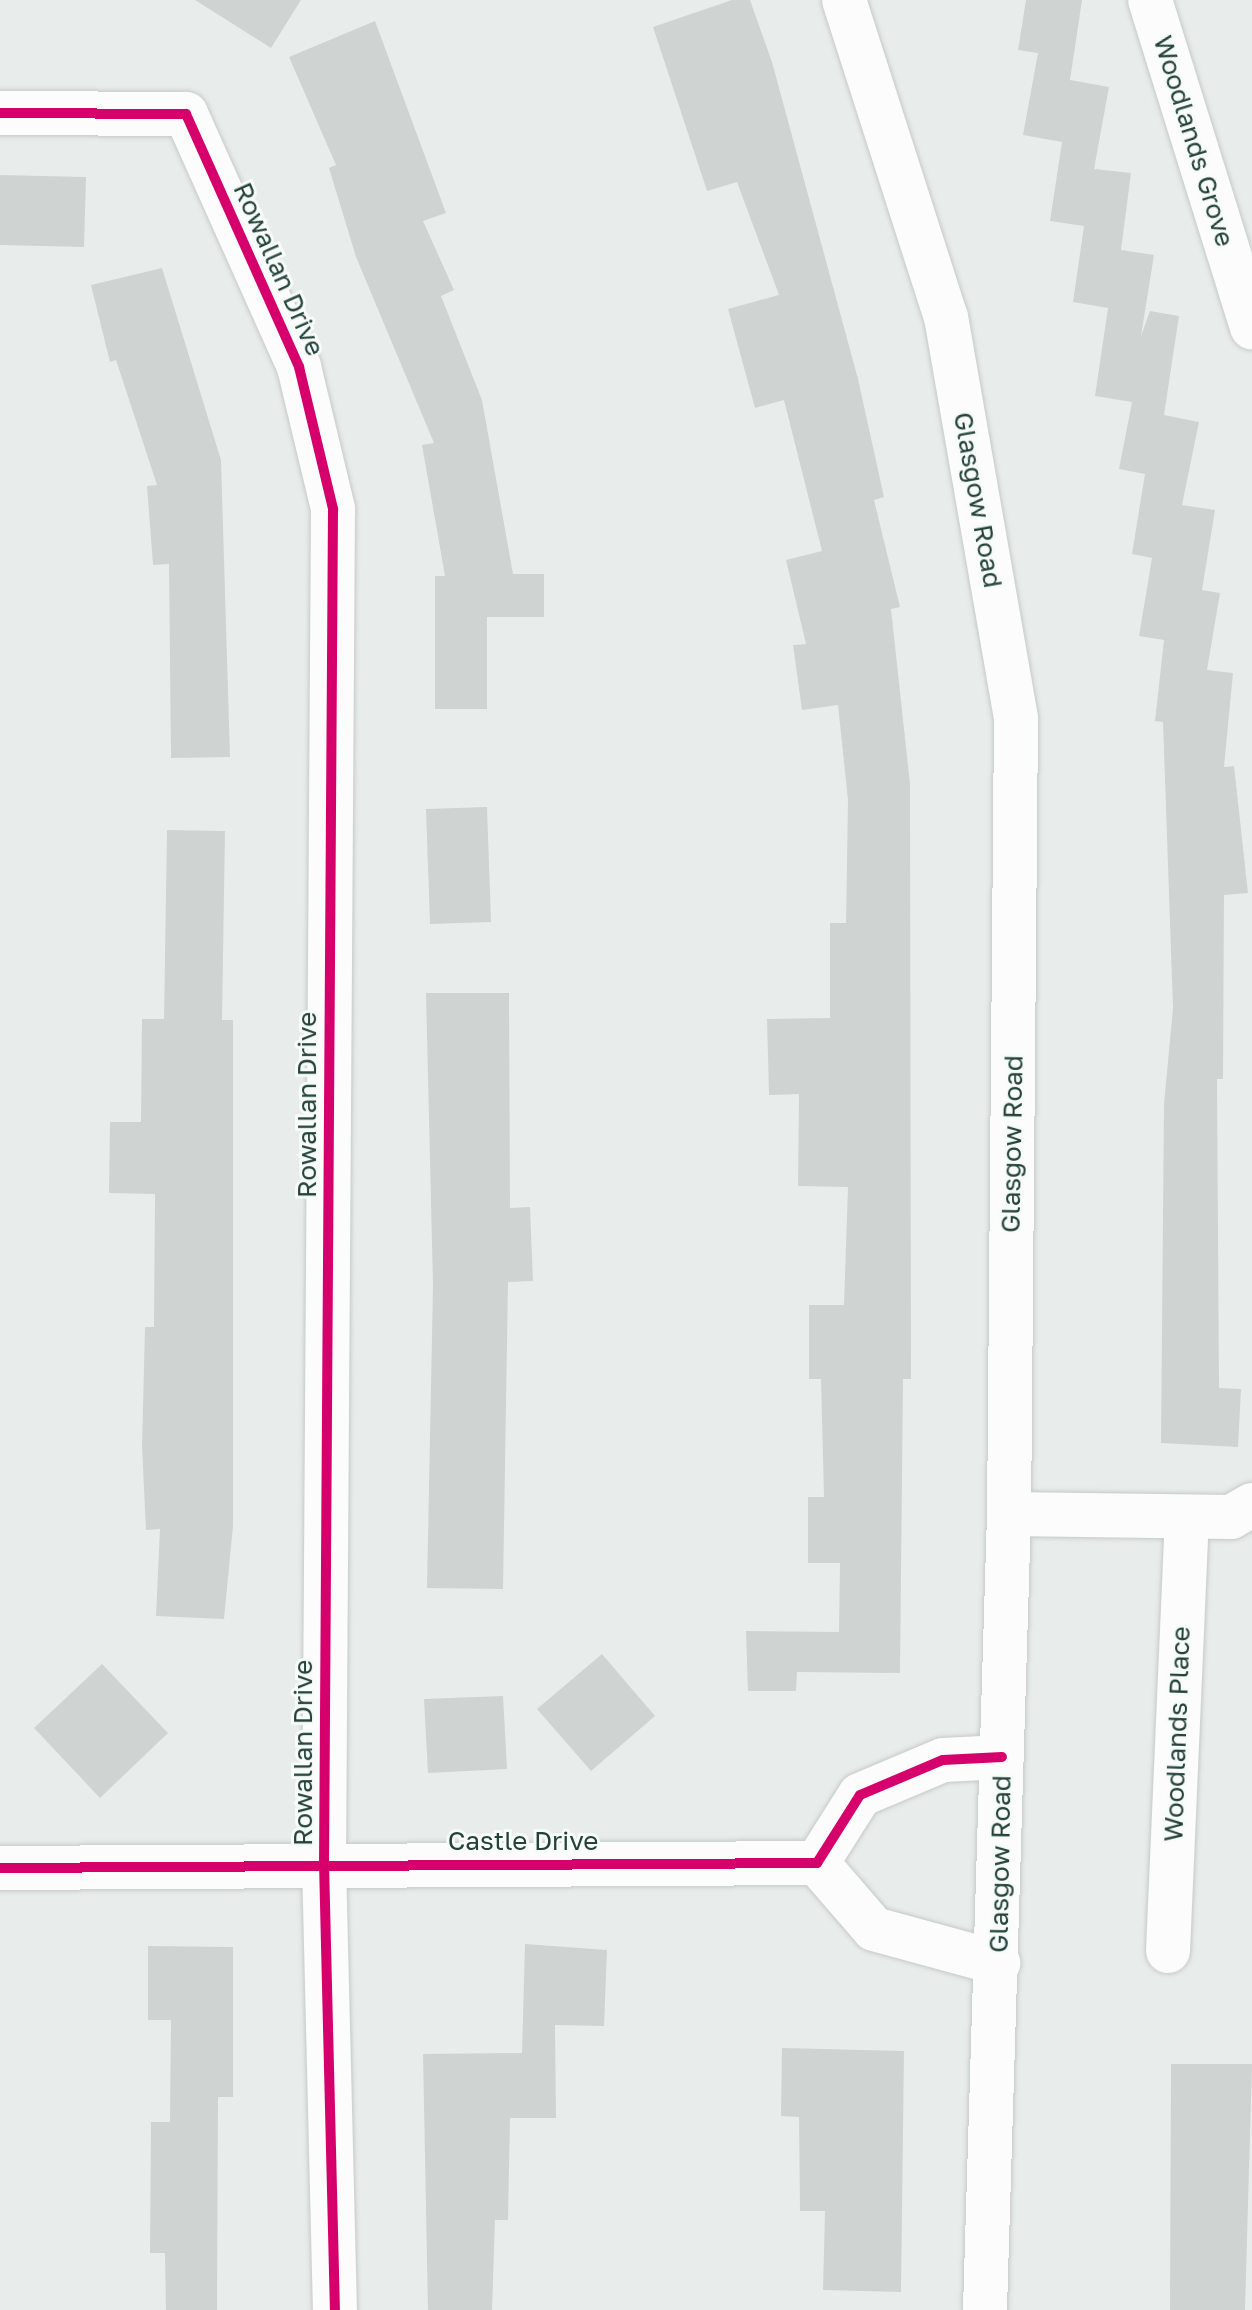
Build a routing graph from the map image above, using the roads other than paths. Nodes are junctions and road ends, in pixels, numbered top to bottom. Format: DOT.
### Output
graph roads {
  1 [pos="844,0"];
  2 [pos="1150,0"];
  3 [pos="0,113"];
  4 [pos="1252,327"];
  5 [pos="1252,1505"];
  6 [pos="1009,1514"];
  7 [pos="1187,1517"];
  8 [pos="1002,1757"];
  9 [pos="324,1863"];
  10 [pos="817,1863"];
  11 [pos="0,1868"];
  12 [pos="1168,1951"];
  13 [pos="998,1963"];
  14 [pos="335,2310"];
  15 [pos="985,2310"];
  1 -- 6 [label="street, Glasgow Road"];
  2 -- 4 [label="street, Woodlands Grove"];
  3 -- 9 [label="street, Rowallan Drive"];
  5 -- 7 [label="street"];
  6 -- 7 [label="street"];
  6 -- 8 [label="street, Glasgow Road"];
  7 -- 12 [label="street, Woodlands Place"];
  8 -- 10 [label="street"];
  8 -- 13 [label="street, Glasgow Road"];
  9 -- 10 [label="street, Castle Drive"];
  9 -- 11 [label="street, Castle Drive"];
  9 -- 14 [label="street, Rowallan Drive"];
  10 -- 13 [label="street"];
  13 -- 15 [label="street, Glasgow Road"];
}
